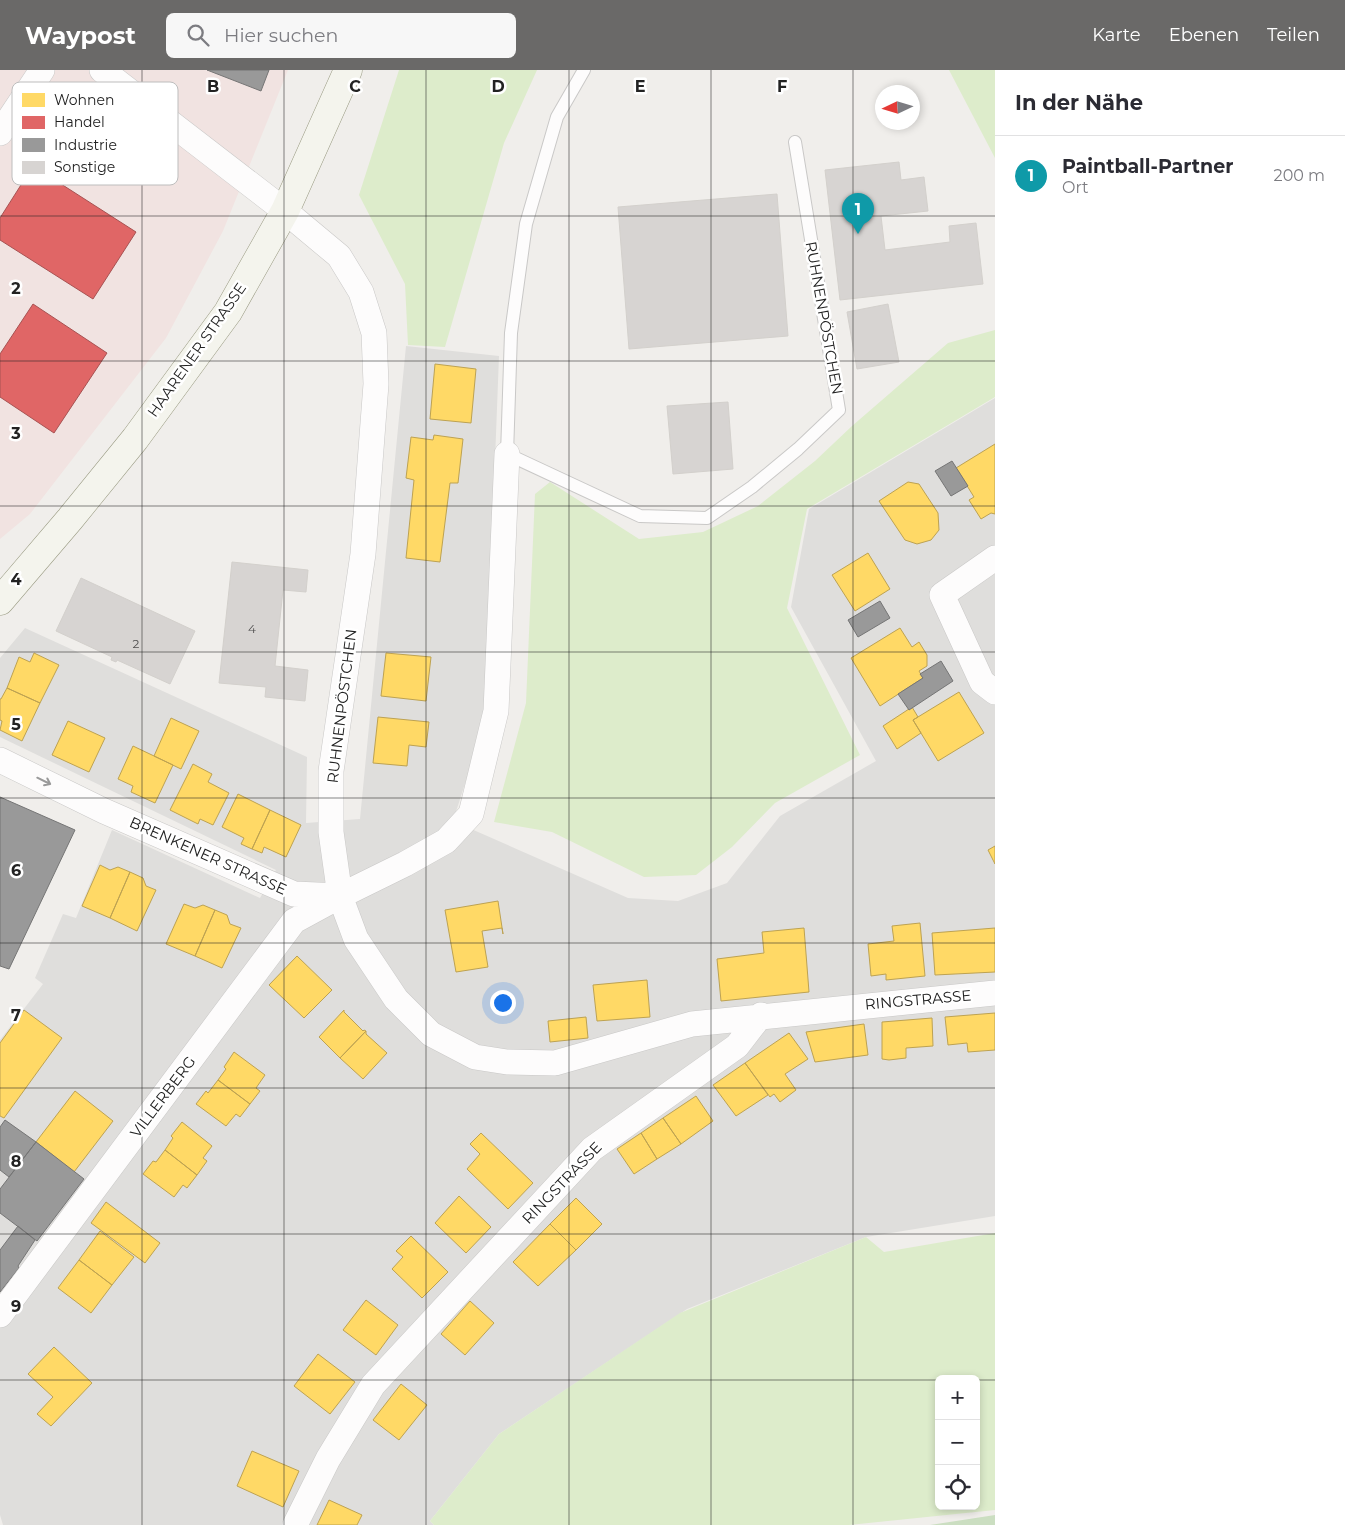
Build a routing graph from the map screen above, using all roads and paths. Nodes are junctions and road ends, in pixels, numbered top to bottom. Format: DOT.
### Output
graph roads {
  1 [pos="42,70"];
  2 [pos="102,70"];
  3 [pos="348,70"];
  4 [pos="584,70"];
  5 [pos="34,82"];
  6 [pos="118,82"];
  7 [pos="12,116"];
  8 [pos="178,129"];
  9 [pos="0,134"];
  10 [pos="795,142"];
  11 [pos="285,211"];
  12 [pos="507,454"];
  13 [pos="995,558"];
  14 [pos="0,601"];
  15 [pos="995,692"];
  16 [pos="0,760"];
  17 [pos="340,896"];
  18 [pos="995,993"];
  19 [pos="761,1015"];
  20 [pos="0,1315"];
  21 [pos="295,1525"];
  1 -- 5 [label="street"];
  2 -- 6 [label="street, RUHNENPÖSTCHEN"];
  3 -- 11 [label="main road, HAARENER STRASSE"];
  4 -- 12 [label="lane"];
  7 -- 9 [label="street"];
  8 -- 11 [label="street, RUHNENPÖSTCHEN"];
  10 -- 12 [label="lane, RUHNENPÖSTCHEN"];
  11 -- 14 [label="main road, HAARENER STRASSE"];
  11 -- 17 [label="street, RUHNENPÖSTCHEN"];
  12 -- 17 [label="street"];
  13 -- 15 [label="street"];
  16 -- 17 [label="street, BRENKENER STRASSE, one-way"];
  17 -- 19 [label="street"];
  17 -- 20 [label="street, VILLERBERG"];
  18 -- 19 [label="street, RINGSTRASSE"];
  19 -- 21 [label="street, RINGSTRASSE"];
}
